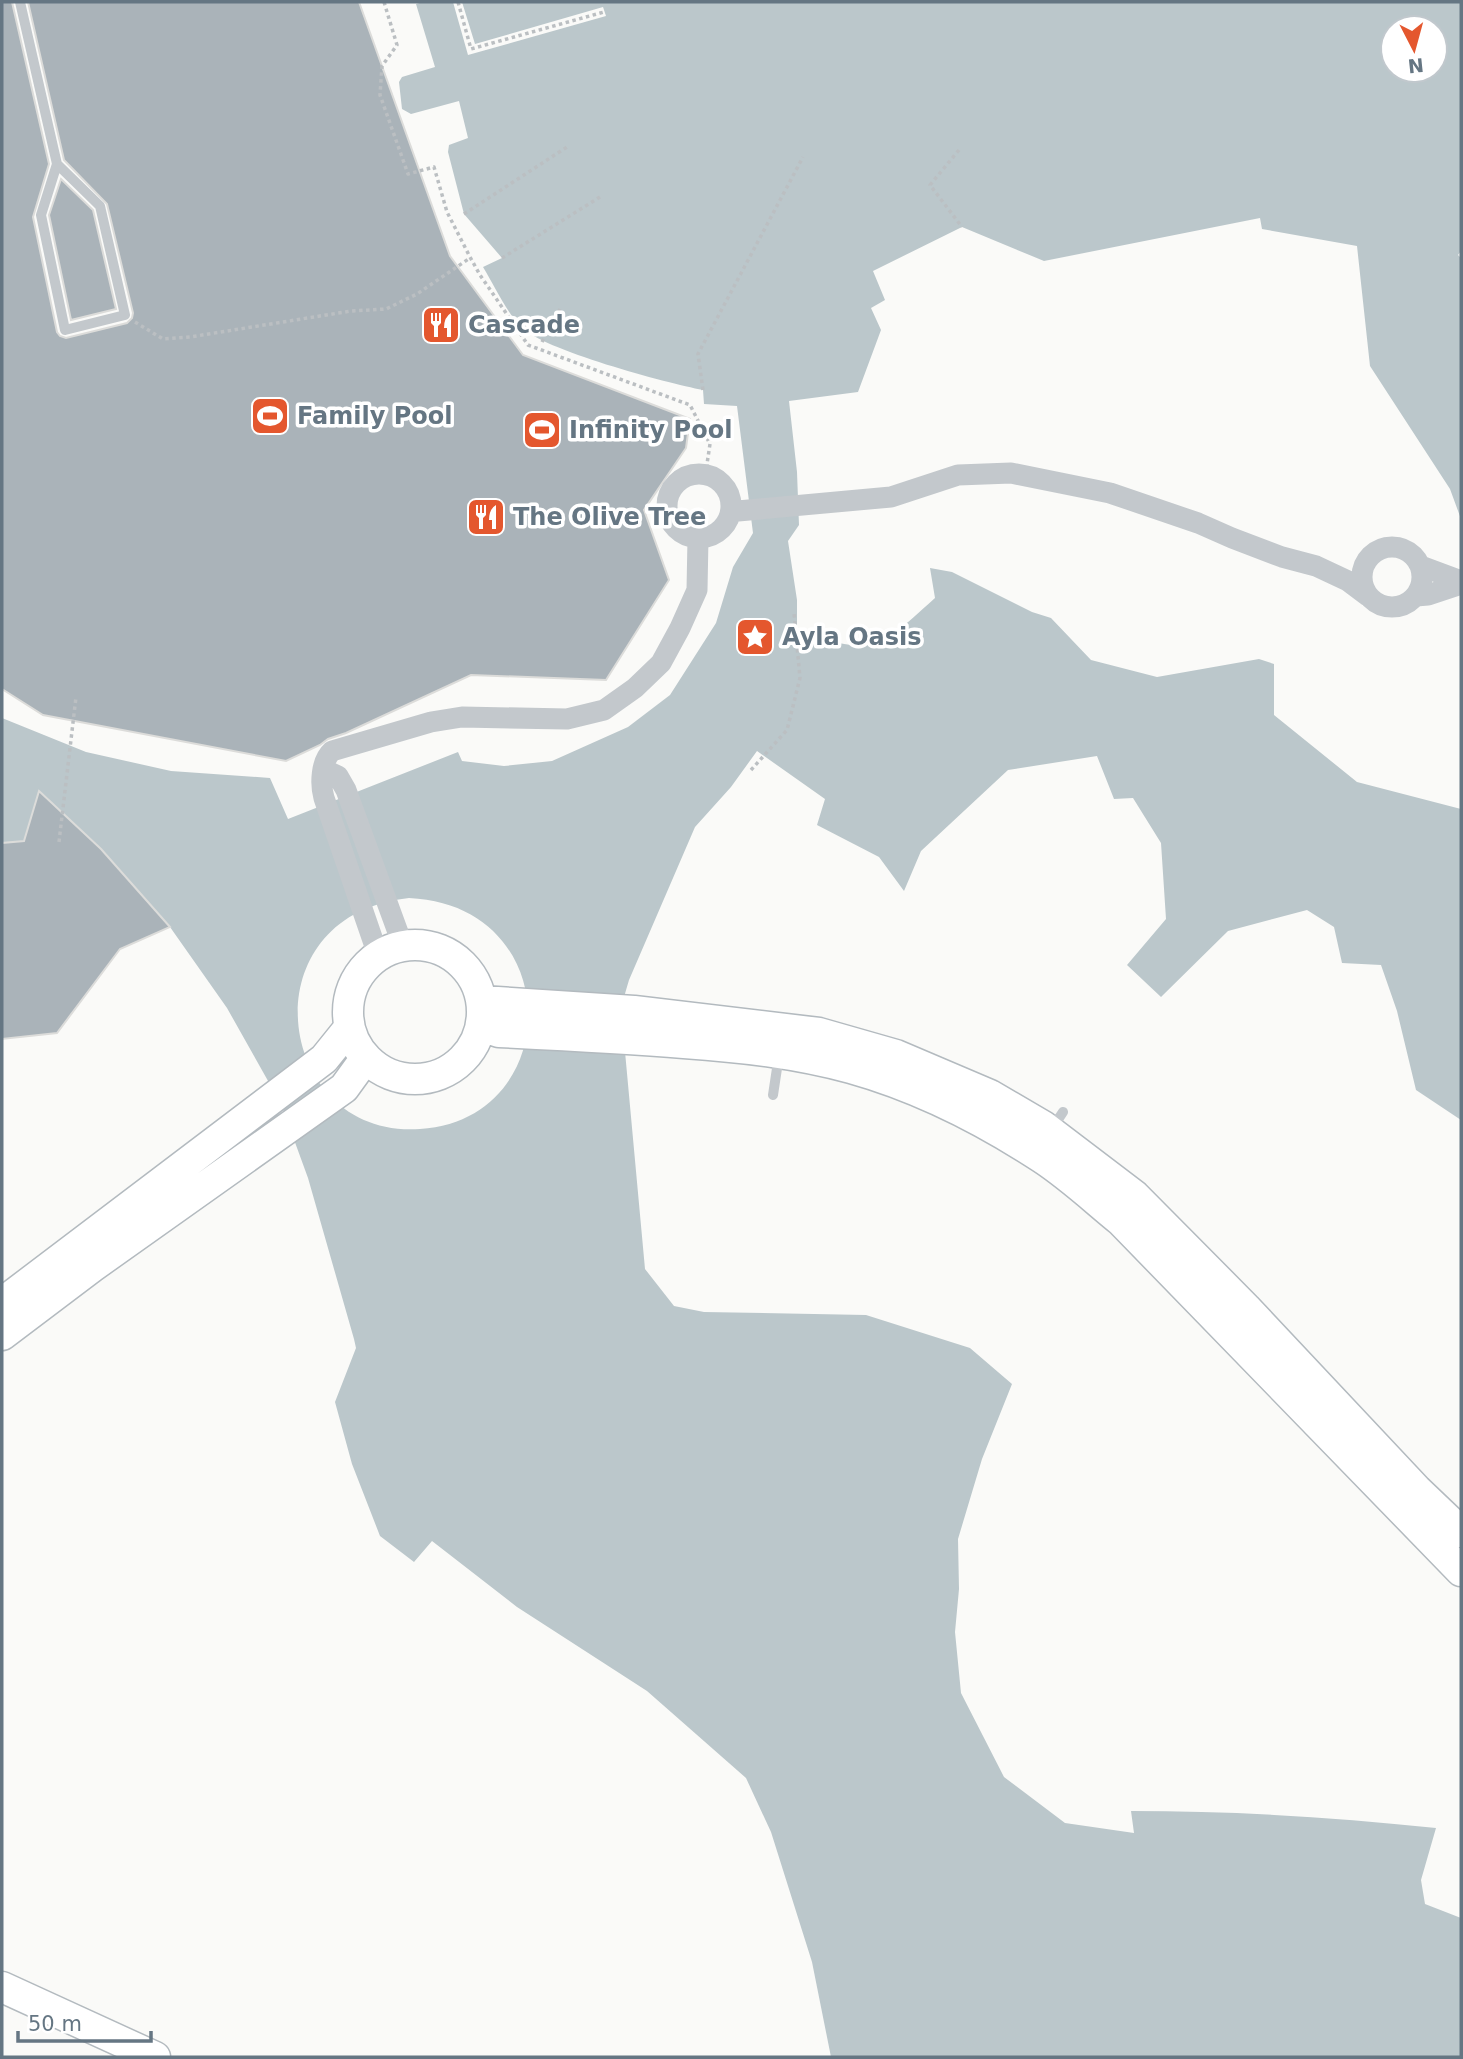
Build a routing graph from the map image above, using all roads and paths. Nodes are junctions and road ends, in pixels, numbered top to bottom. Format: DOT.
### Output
graph roads {
  1 [pos="20,2"];
  2 [pos="384,2"];
  3 [pos="458,2"];
  4 [pos="604,12"];
  5 [pos="567,147"];
  6 [pos="959,150"];
  7 [pos="803,157"];
  8 [pos="57,164"];
  9 [pos="600,197"];
  10 [pos="464,215"];
  11 [pos="962,227"];
  12 [pos="470,257"];
  13 [pos="502,258"];
  14 [pos="560,309"];
  15 [pos="125,315"];
  16 [pos="542,342"];
  17 [pos="703,390"];
  18 [pos="709,474"];
  19 [pos="734,508"];
  20 [pos="698,538"];
  21 [pos="1376,551"];
  22 [pos="1316,566"];
  23 [pos="1421,566"];
  24 [pos="1461,582"];
  25 [pos="1368,596"];
  26 [pos="1416,596"];
  27 [pos="794,613"];
  28 [pos="76,697"];
  29 [pos="325,770"];
  30 [pos="751,770"];
  31 [pos="59,842"];
  32 [pos="387,943"];
  33 [pos="490,1016"];
  34 [pos="349,1028"];
  35 [pos="782,1040"];
  36 [pos="365,1059"];
  37 [pos="773,1094"];
  38 [pos="257,1111"];
  39 [pos="275,1139"];
  40 [pos="2,1303"];
  41 [pos="2,1335"];
  42 [pos="1461,1532"];
  43 [pos="1461,1571"];
  44 [pos="2,1987"];
  45 [pos="155,2057"];
  1 -- 8 [label="lane"];
  2 -- 12 [label="path"];
  3 -- 4 [label="path"];
  5 -- 10 [label="path"];
  6 -- 11 [label="path"];
  7 -- 17 [label="path"];
  8 -- 15 [label="lane"];
  8 -- 15 [label="lane"];
  9 -- 13 [label="path"];
  12 -- 15 [label="path"];
  12 -- 18 [label="path"];
  14 -- 16 [label="path"];
  18 -- 19 [label="street"];
  18 -- 20 [label="street"];
  19 -- 20 [label="street"];
  19 -- 22 [label="street"];
  20 -- 29 [label="street"];
  21 -- 22 [label="street"];
  21 -- 23 [label="street"];
  21 -- 25 [label="street"];
  22 -- 25 [label="street"];
  23 -- 24 [label="street"];
  23 -- 26 [label="street"];
  24 -- 26 [label="street"];
  25 -- 26 [label="street"];
  27 -- 30 [label="path"];
  28 -- 31 [label="path"];
  29 -- 32 [label="street"];
  29 -- 32 [label="street"];
  32 -- 33 [label="street"];
  32 -- 34 [label="street"];
  33 -- 35 [label="street"];
  33 -- 36 [label="street"];
  34 -- 36 [label="street"];
  34 -- 38 [label="street"];
  35 -- 37 [label="lane"];
  35 -- 42 [label="street"];
  35 -- 43 [label="street"];
  36 -- 39 [label="street"];
  38 -- 39 [label="street"];
  38 -- 40 [label="street"];
  39 -- 41 [label="street"];
  44 -- 45 [label="street"];
}
